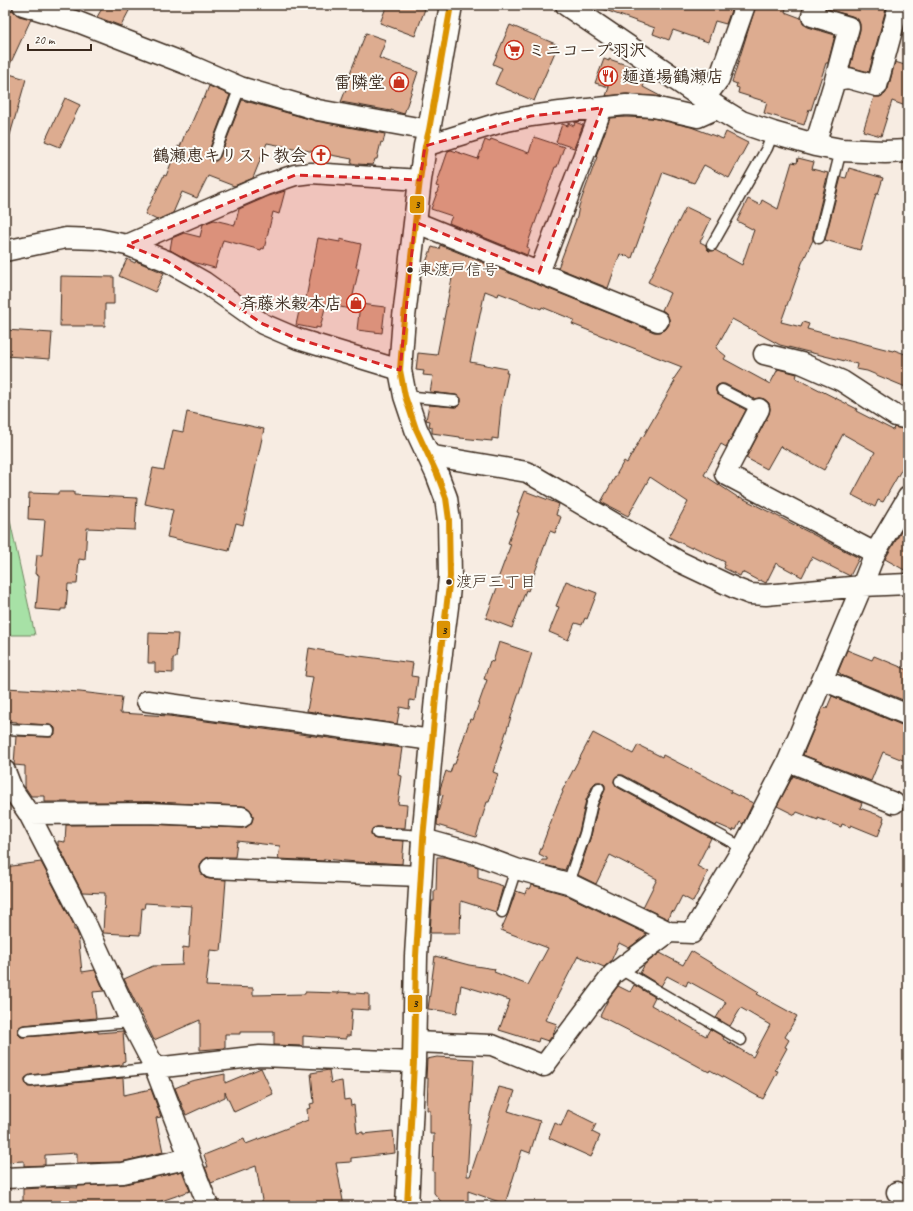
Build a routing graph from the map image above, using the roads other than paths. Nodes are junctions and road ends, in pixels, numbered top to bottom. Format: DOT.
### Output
graph roads {
  1 [pos="23,5"];
  2 [pos="451,5"];
  3 [pos="567,5"];
  4 [pos="745,5"];
  5 [pos="816,5"];
  6 [pos="899,5"];
  7 [pos="835,80"];
  8 [pos="240,87"];
  9 [pos="711,103"];
  10 [pos="602,108"];
  11 [pos="773,134"];
  12 [pos="427,138"];
  13 [pos="815,145"];
  14 [pos="841,150"];
  15 [pos="908,151"];
  16 [pos="214,155"];
  17 [pos="420,180"];
  18 [pos="415,222"];
  19 [pos="819,238"];
  20 [pos="127,245"];
  21 [pos="712,245"];
  22 [pos="8,248"];
  23 [pos="539,273"];
  24 [pos="658,321"];
  25 [pos="764,354"];
  26 [pos="400,370"];
  27 [pos="722,390"];
  28 [pos="405,396"];
  29 [pos="455,401"];
  30 [pos="759,410"];
  31 [pos="908,419"];
  32 [pos="428,455"];
  33 [pos="908,497"];
  34 [pos="875,553"];
  35 [pos="908,584"];
  36 [pos="862,586"];
  37 [pos="822,680"];
  38 [pos="147,701"];
  39 [pos="908,715"];
  40 [pos="5,729"];
  41 [pos="50,731"];
  42 [pos="432,740"];
  43 [pos="788,761"];
  44 [pos="5,771"];
  45 [pos="620,781"];
  46 [pos="599,788"];
  47 [pos="894,803"];
  48 [pos="29,814"];
  49 [pos="242,817"];
  50 [pos="377,833"];
  51 [pos="423,837"];
  52 [pos="743,848"];
  53 [pos="211,868"];
  54 [pos="516,869"];
  55 [pos="421,876"];
  56 [pos="568,882"];
  57 [pos="502,912"];
  58 [pos="669,932"];
  59 [pos="620,969"];
  60 [pos="131,1022"];
  61 [pos="24,1031"];
  62 [pos="741,1040"];
  63 [pos="414,1052"];
  64 [pos="155,1068"];
  65 [pos="31,1081"];
  66 [pos="190,1158"];
  67 [pos="5,1178"];
  68 [pos="208,1206"];
  69 [pos="407,1206"];
  1 -- 8 [label="street"];
  2 -- 12 [label="street"];
  3 -- 9 [label="street"];
  4 -- 9 [label="street"];
  5 -- 7 [label="street"];
  6 -- 7 [label="street"];
  7 -- 13 [label="street"];
  8 -- 12 [label="street"];
  8 -- 16 [label="lane"];
  9 -- 10 [label="street"];
  9 -- 11 [label="street"];
  10 -- 12 [label="street"];
  10 -- 23 [label="street"];
  11 -- 13 [label="street"];
  11 -- 21 [label="lane"];
  12 -- 17 [label="street"];
  13 -- 14 [label="street"];
  14 -- 15 [label="street"];
  14 -- 19 [label="lane"];
  17 -- 18 [label="street"];
  17 -- 20 [label="street"];
  18 -- 23 [label="street"];
  18 -- 26 [label="street"];
  20 -- 22 [label="street"];
  20 -- 26 [label="street"];
  23 -- 24 [label="street"];
  25 -- 31 [label="street"];
  26 -- 28 [label="street"];
  27 -- 30 [label="lane"];
  28 -- 29 [label="lane"];
  28 -- 32 [label="street"];
  30 -- 34 [label="street"];
  32 -- 36 [label="street"];
  32 -- 42 [label="street"];
  33 -- 34 [label="street"];
  34 -- 36 [label="street"];
  35 -- 36 [label="street"];
  36 -- 37 [label="street"];
  37 -- 39 [label="street"];
  37 -- 43 [label="street"];
  38 -- 42 [label="street"];
  40 -- 41 [label="lane"];
  42 -- 51 [label="street"];
  43 -- 47 [label="street"];
  43 -- 52 [label="street"];
  44 -- 48 [label="street"];
  45 -- 52 [label="lane"];
  46 -- 56 [label="lane"];
  48 -- 49 [label="street"];
  48 -- 60 [label="street"];
  50 -- 51 [label="lane"];
  51 -- 54 [label="street"];
  51 -- 55 [label="street"];
  52 -- 58 [label="street"];
  53 -- 55 [label="street"];
  54 -- 56 [label="street"];
  54 -- 57 [label="lane"];
  55 -- 63 [label="street"];
  56 -- 58 [label="street"];
  58 -- 59 [label="street"];
  59 -- 62 [label="lane"];
  59 -- 63 [label="street"];
  60 -- 61 [label="lane"];
  60 -- 64 [label="street"];
  63 -- 64 [label="street"];
  63 -- 69 [label="street"];
  64 -- 65 [label="lane"];
  64 -- 66 [label="street"];
  66 -- 67 [label="street"];
  66 -- 68 [label="street"];
}
